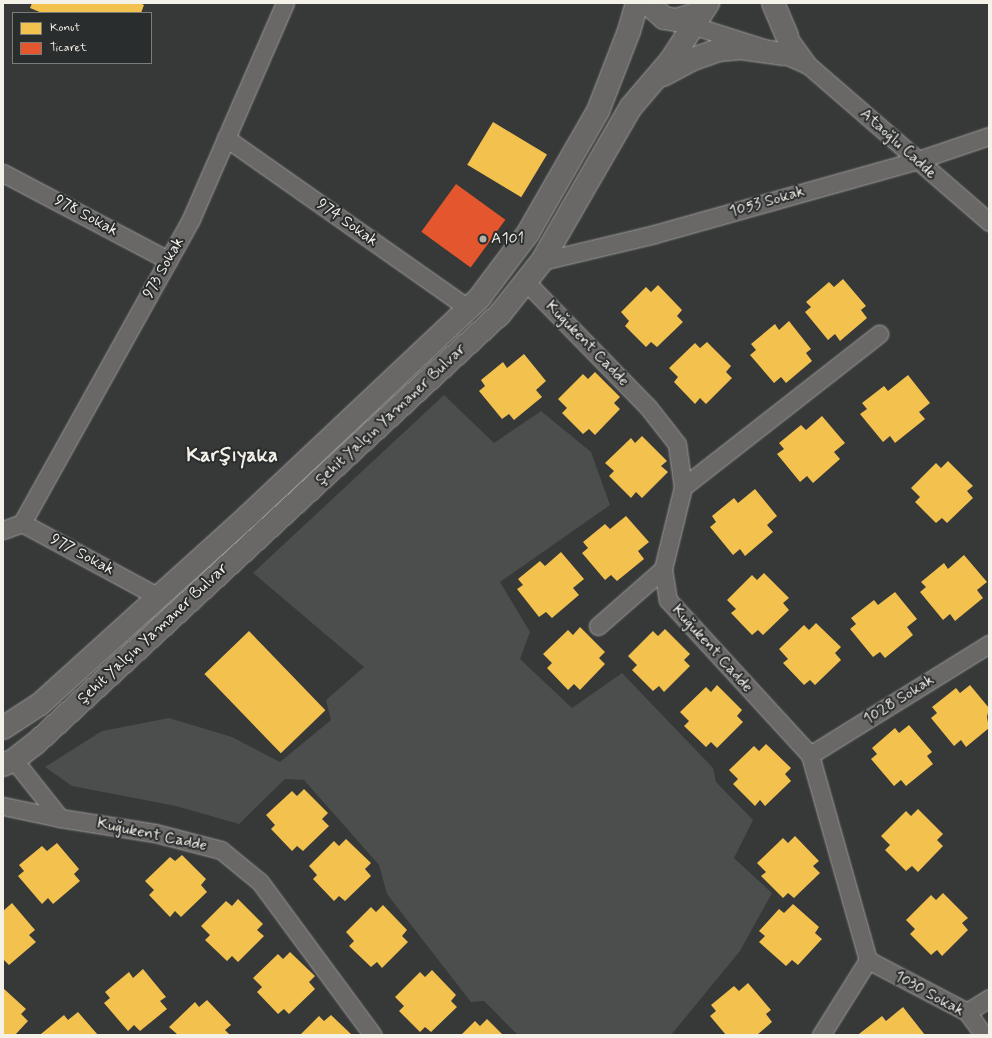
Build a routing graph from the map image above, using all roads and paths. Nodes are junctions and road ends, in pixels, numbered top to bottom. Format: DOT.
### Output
graph roads {
  1 [pos="285,3"];
  2 [pos="622,3"];
  3 [pos="637,3"];
  4 [pos="647,3"];
  5 [pos="764,3"];
  6 [pos="772,3"];
  7 [pos="708,4"];
  8 [pos="686,23"];
  9 [pos="785,45"];
  10 [pos="614,69"];
  11 [pos="653,80"];
  12 [pos="989,136"];
  13 [pos="226,138"];
  14 [pos="918,160"];
  15 [pos="3,172"];
  16 [pos="989,222"];
  17 [pos="168,260"];
  18 [pos="542,261"];
  19 [pos="527,283"];
  20 [pos="468,308"];
  21 [pos="879,334"];
  22 [pos="683,487"];
  23 [pos="22,524"];
  24 [pos="3,530"];
  25 [pos="663,569"];
  26 [pos="159,597"];
  27 [pos="598,626"];
  28 [pos="989,644"];
  29 [pos="3,728"];
  30 [pos="810,756"];
  31 [pos="8,762"];
  32 [pos="3,806"];
  33 [pos="60,818"];
  34 [pos="868,960"];
  35 [pos="989,998"];
  36 [pos="967,1012"];
  37 [pos="374,1035"];
  38 [pos="821,1035"];
  39 [pos="984,1035"];
  1 -- 13 [label="street, 973 Sokak"];
  2 -- 10 [label="highway"];
  3 -- 10 [label="highway, Şehit Yalçın Yamaner Bulvar"];
  4 -- 8 [label="highway"];
  5 -- 9 [label="street, Ataoğlu Cadde"];
  6 -- 9 [label="highway"];
  7 -- 8 [label="highway, Şehit Yalçın Yamaner Bulvar"];
  8 -- 9 [label="street"];
  8 -- 11 [label="highway, Şehit Yalçın Yamaner Bulvar"];
  9 -- 11 [label="highway"];
  9 -- 14 [label="street, Ataoğlu Cadde"];
  10 -- 20 [label="highway, Şehit Yalçın Yamaner Bulvar"];
  11 -- 18 [label="highway, Şehit Yalçın Yamaner Bulvar"];
  12 -- 14 [label="street, 1053 Sokak"];
  13 -- 17 [label="street, 973 Sokak"];
  13 -- 20 [label="street, 974 Sokak"];
  14 -- 16 [label="street, Ataoğlu Cadde"];
  14 -- 18 [label="street, 1053 Sokak"];
  15 -- 17 [label="street, 978 Sokak"];
  17 -- 23 [label="street, 973 Sokak"];
  18 -- 19 [label="highway, Şehit Yalçın Yamaner Bulvar"];
  19 -- 22 [label="street, Kuğukent Cadde"];
  19 -- 31 [label="highway, Şehit Yalçın Yamaner Bulvar"];
  20 -- 26 [label="highway, Şehit Yalçın Yamaner Bulvar"];
  21 -- 22 [label="street"];
  22 -- 25 [label="street, Kuğukent Cadde"];
  23 -- 24 [label="street"];
  23 -- 26 [label="street, 977 Sokak"];
  25 -- 27 [label="street"];
  25 -- 30 [label="street, Kuğukent Cadde"];
  26 -- 29 [label="highway, Şehit Yalçın Yamaner Bulvar"];
  28 -- 30 [label="street, 1028 Sokak"];
  30 -- 34 [label="street, Kuğukent Cadde"];
  31 -- 33 [label="street"];
  32 -- 33 [label="street, Kuğukent Cadde"];
  33 -- 37 [label="street, Kuğukent Cadde"];
  34 -- 36 [label="street, 1030 Sokak"];
  34 -- 38 [label="street"];
  35 -- 36 [label="street"];
  36 -- 39 [label="street, 1030 Sokak"];
}
